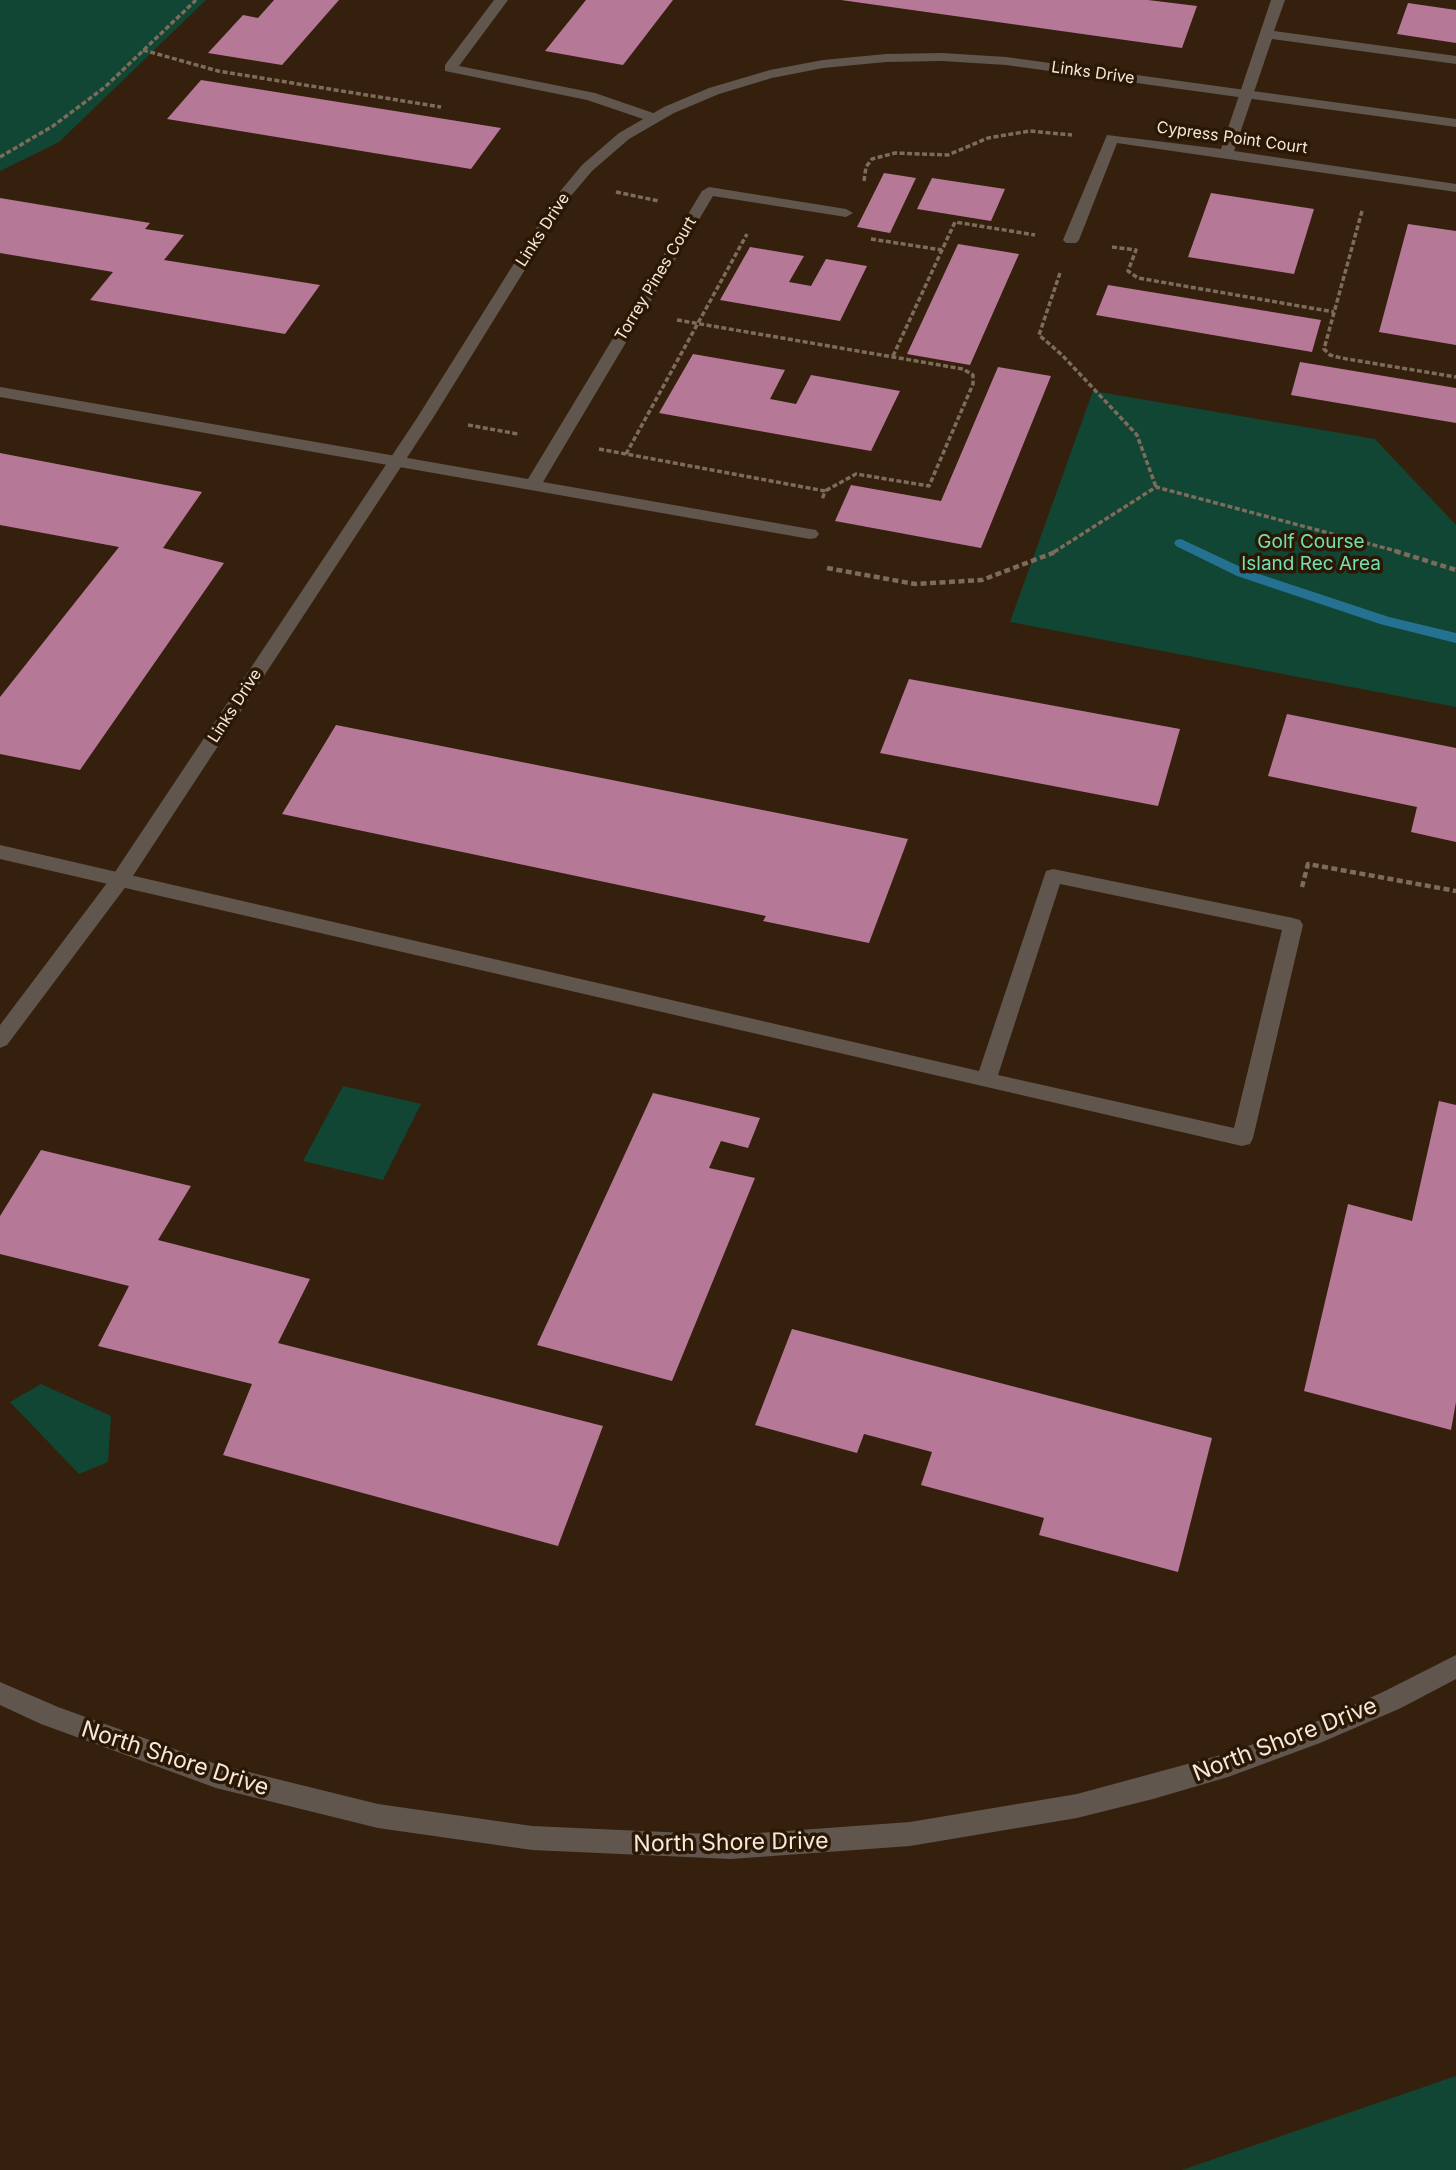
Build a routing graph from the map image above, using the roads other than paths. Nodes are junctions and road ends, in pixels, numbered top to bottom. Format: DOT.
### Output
graph roads {
  1 [pos="501,0"];
  2 [pos="1278,0"];
  3 [pos="1267,34"];
  4 [pos="1456,60"];
  5 [pos="1246,93"];
  6 [pos="654,118"];
  7 [pos="1456,123"];
  8 [pos="1226,155"];
  9 [pos="1456,188"];
  10 [pos="846,213"];
  11 [pos="1071,240"];
  12 [pos="0,392"];
  13 [pos="396,461"];
  14 [pos="533,485"];
  15 [pos="810,534"];
  16 [pos="0,852"];
  17 [pos="120,880"];
  18 [pos="0,1040"];
  19 [pos="986,1080"];
  20 [pos="1456,1666"];
  21 [pos="0,1693"];
  1 -- 6 [label="street"];
  2 -- 3 [label="street"];
  3 -- 4 [label="street"];
  3 -- 5 [label="street"];
  5 -- 6 [label="street, Links Drive"];
  5 -- 7 [label="street, Links Drive"];
  5 -- 8 [label="street"];
  6 -- 13 [label="street, Links Drive"];
  8 -- 9 [label="street, Cypress Point Court"];
  8 -- 11 [label="street, Cypress Point Court"];
  10 -- 14 [label="street, Torrey Pines Court"];
  12 -- 13 [label="street"];
  13 -- 14 [label="street"];
  13 -- 17 [label="street, Links Drive"];
  14 -- 15 [label="street"];
  16 -- 17 [label="street"];
  17 -- 18 [label="street, Links Drive"];
  17 -- 19 [label="street"];
  19 -- 19 [label="street"];
  20 -- 21 [label="street, North Shore Drive"];
}
